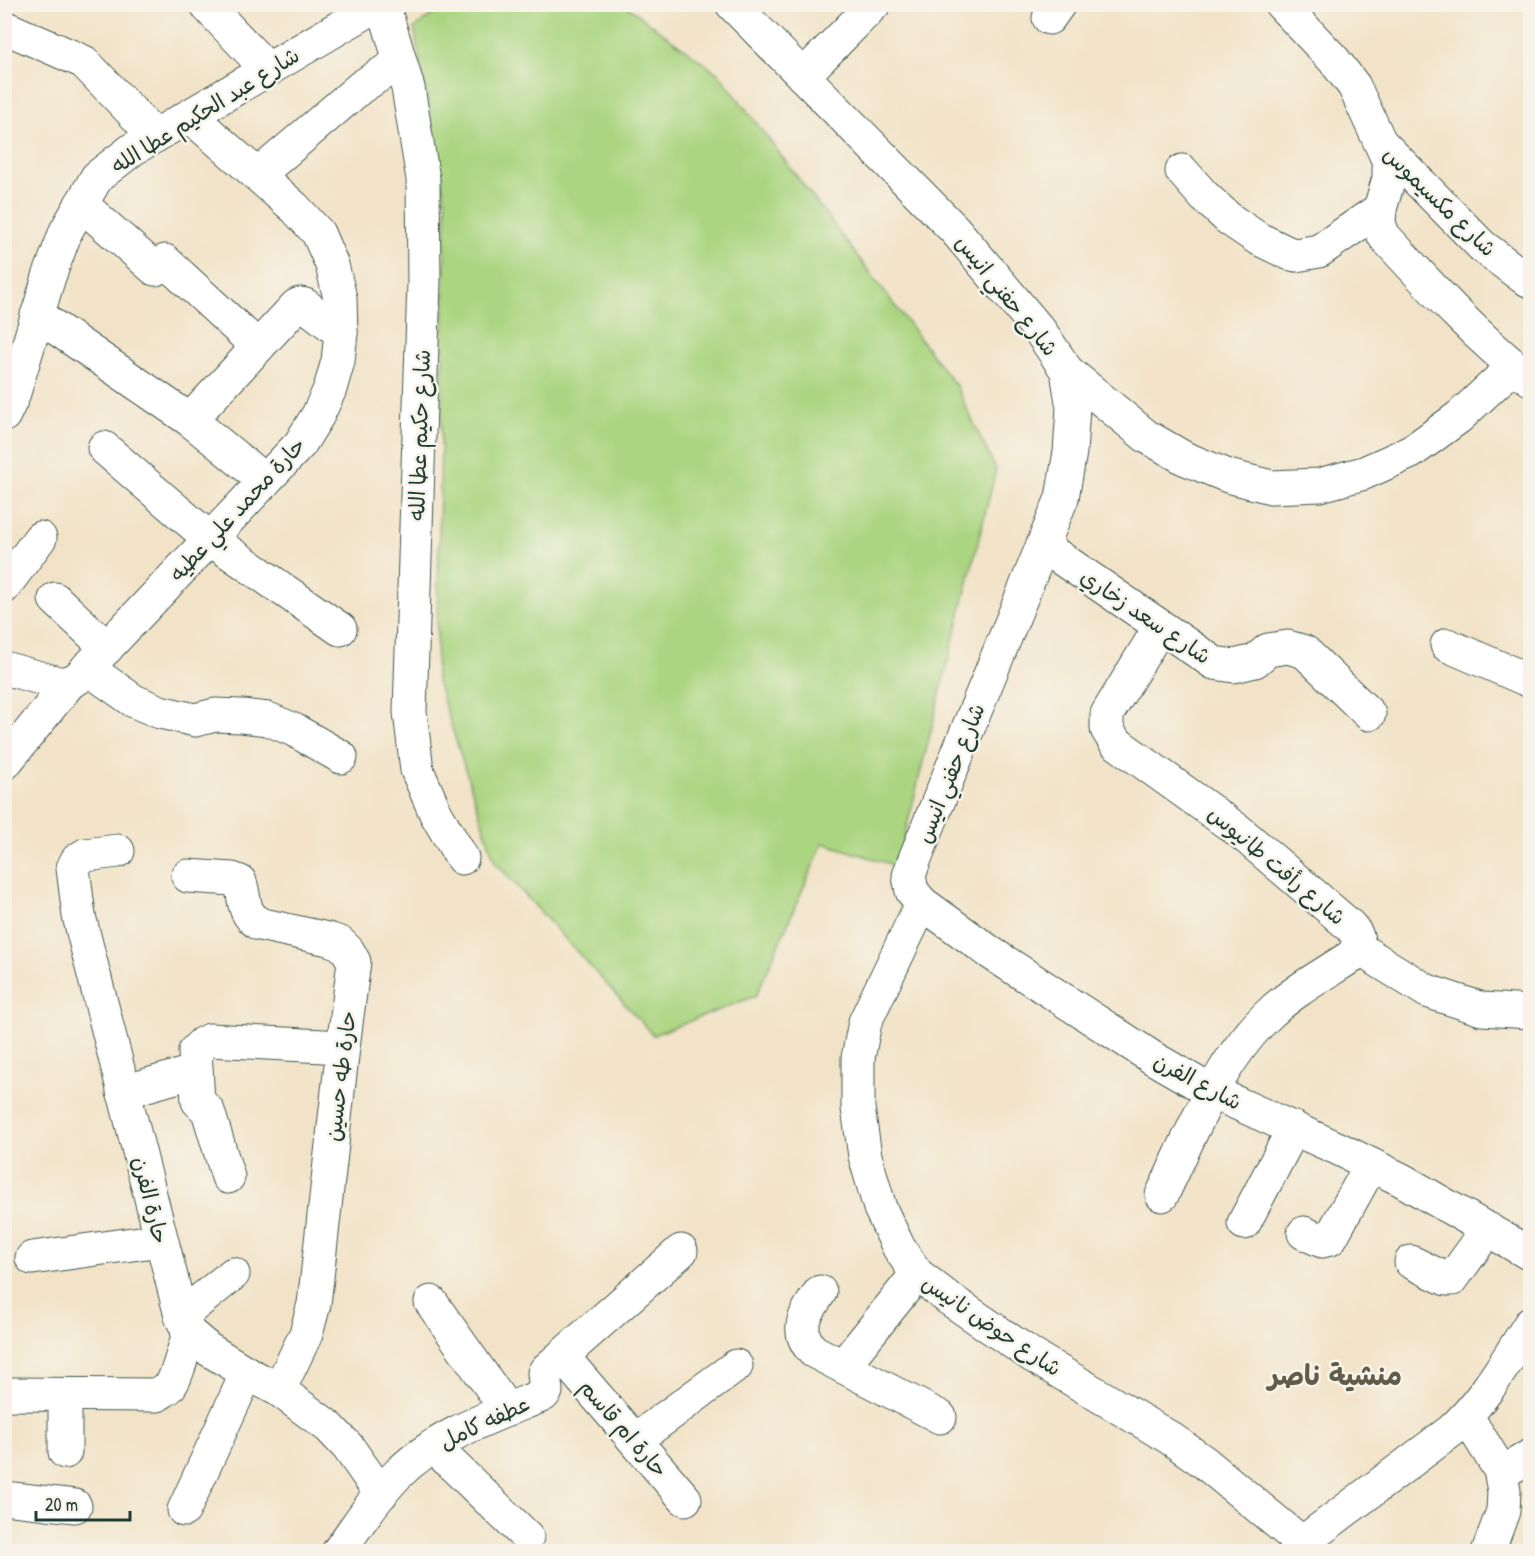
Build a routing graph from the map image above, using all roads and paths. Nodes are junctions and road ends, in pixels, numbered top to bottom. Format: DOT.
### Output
graph roads {
  1 [pos="381,4"];
  2 [pos="732,4"];
  3 [pos="874,4"];
  4 [pos="1281,4"];
  5 [pos="206,10"];
  6 [pos="336,15"];
  7 [pos="4,27"];
  8 [pos="400,62"];
  9 [pos="268,70"];
  10 [pos="803,76"];
  11 [pos="190,116"];
  12 [pos="155,136"];
  13 [pos="1380,142"];
  14 [pos="1182,171"];
  15 [pos="258,175"];
  16 [pos="81,204"];
  17 [pos="1380,209"];
  18 [pos="1530,281"];
  19 [pos="37,315"];
  20 [pos="342,333"];
  21 [pos="258,347"];
  22 [pos="13,369"];
  23 [pos="1067,371"];
  24 [pos="1522,372"];
  25 [pos="4,415"];
  26 [pos="190,420"];
  27 [pos="104,448"];
  28 [pos="265,481"];
  29 [pos="40,538"];
  30 [pos="210,539"];
  31 [pos="1043,546"];
  32 [pos="4,587"];
  33 [pos="55,599"];
  34 [pos="1160,627"];
  35 [pos="340,629"];
  36 [pos="1447,645"];
  37 [pos="88,666"];
  38 [pos="4,669"];
  39 [pos="1530,681"];
  40 [pos="1369,714"];
  41 [pos="341,757"];
  42 [pos="4,764"];
  43 [pos="118,851"];
  44 [pos="462,858"];
  45 [pos="914,861"];
  46 [pos="188,876"];
  47 [pos="922,903"];
  48 [pos="1358,948"];
  49 [pos="1530,1012"];
  50 [pos="343,1047"];
  51 [pos="196,1071"];
  52 [pos="123,1092"];
  53 [pos="1212,1092"];
  54 [pos="1294,1128"];
  55 [pos="1371,1165"];
  56 [pos="228,1177"];
  57 [pos="1162,1195"];
  58 [pos="1244,1223"];
  59 [pos="1488,1229"];
  60 [pos="1304,1233"];
  61 [pos="161,1240"];
  62 [pos="681,1251"];
  63 [pos="1530,1254"];
  64 [pos="32,1258"];
  65 [pos="1411,1262"];
  66 [pos="233,1274"];
  67 [pos="917,1274"];
  68 [pos="820,1292"];
  69 [pos="431,1302"];
  70 [pos="185,1324"];
  71 [pos="1530,1324"];
  72 [pos="562,1356"];
  73 [pos="736,1366"];
  74 [pos="843,1366"];
  75 [pos="247,1373"];
  76 [pos="279,1390"];
  77 [pos="4,1394"];
  78 [pos="65,1395"];
  79 [pos="507,1410"];
  80 [pos="940,1417"];
  81 [pos="1467,1417"];
  82 [pos="635,1440"];
  83 [pos="433,1446"];
  84 [pos="65,1452"];
  85 [pos="1530,1456"];
  86 [pos="1500,1470"];
  87 [pos="381,1494"];
  88 [pos="4,1498"];
  89 [pos="685,1499"];
  90 [pos="75,1506"];
  91 [pos="184,1510"];
  92 [pos="527,1537"];
  93 [pos="352,1546"];
  94 [pos="1299,1547"];
  95 [pos="1488,1551"];
  1 -- 6 [label="street, شارع عبد الحكيم عطا الله"];
  1 -- 8 [label="street, شارع حكيم عطا الله"];
  2 -- 10 [label="street, شارع حفني انيس"];
  3 -- 10 [label="street"];
  4 -- 13 [label="street"];
  5 -- 9 [label="street"];
  6 -- 9 [label="street, شارع عبد الحكيم عطا الله"];
  7 -- 12 [label="street"];
  8 -- 15 [label="street"];
  8 -- 44 [label="street, شارع حكيم عطا الله"];
  9 -- 11 [label="street, شارع عبد الحكيم عطا الله"];
  10 -- 23 [label="street, شارع حفني انيس"];
  11 -- 12 [label="street, شارع عبد الحكيم عطا الله"];
  11 -- 15 [label="street, حارة محمد علي عطيه"];
  12 -- 16 [label="street, شارع عبد الحكيم عطا الله"];
  13 -- 17 [label="street"];
  13 -- 18 [label="street, شارع مكسيموس"];
  14 -- 17 [label="street"];
  15 -- 20 [label="street, حارة محمد علي عطيه"];
  16 -- 19 [label="street, شارع عبد الحكيم عطا الله"];
  16 -- 21 [label="street"];
  17 -- 24 [label="street"];
  19 -- 22 [label="street, شارع عبد الحكيم عطا الله"];
  19 -- 26 [label="street"];
  20 -- 21 [label="street"];
  20 -- 28 [label="street, حارة محمد علي عطيه"];
  21 -- 26 [label="street"];
  22 -- 25 [label="street, شارع عبد الحكيم عطا الله"];
  23 -- 24 [label="street"];
  23 -- 31 [label="street, شارع حفني انيس"];
  26 -- 28 [label="street"];
  27 -- 30 [label="street"];
  28 -- 30 [label="street, حارة محمد علي عطيه"];
  29 -- 32 [label="street"];
  30 -- 35 [label="street"];
  30 -- 37 [label="street, حارة محمد علي عطيه"];
  31 -- 34 [label="street, شارع سعد زخاري"];
  31 -- 45 [label="street, شارع حفني انيس"];
  33 -- 37 [label="street"];
  34 -- 40 [label="street, شارع سعد زخاري"];
  34 -- 48 [label="street, شارع رأفت طانيوس"];
  36 -- 39 [label="street"];
  37 -- 38 [label="street"];
  37 -- 41 [label="street"];
  37 -- 42 [label="street, حارة محمد علي عطيه"];
  43 -- 52 [label="street, حارة الفرن"];
  45 -- 47 [label="street, شارع الفرن"];
  46 -- 50 [label="street, حارة طه حسين"];
  47 -- 53 [label="street, شارع الفرن"];
  47 -- 67 [label="street, شارع حوض نانيس"];
  48 -- 49 [label="street"];
  48 -- 53 [label="street, شارع رأفت طانيوس"];
  50 -- 51 [label="street"];
  50 -- 76 [label="street, حارة طه حسين"];
  51 -- 52 [label="street"];
  51 -- 56 [label="street"];
  52 -- 61 [label="street, حارة الفرن"];
  53 -- 54 [label="street, شارع الفرن"];
  53 -- 57 [label="street, شارع رأفت طانيوس"];
  54 -- 55 [label="street, شارع الفرن"];
  54 -- 58 [label="street"];
  55 -- 59 [label="street, شارع الفرن"];
  55 -- 60 [label="street"];
  59 -- 63 [label="street, شارع الفرن"];
  59 -- 65 [label="street"];
  61 -- 64 [label="street"];
  61 -- 70 [label="street, حارة الفرن"];
  62 -- 72 [label="street, عطفه كامل"];
  66 -- 70 [label="street"];
  67 -- 74 [label="street"];
  67 -- 94 [label="street, شارع حوض نانيس"];
  68 -- 74 [label="street"];
  69 -- 79 [label="street"];
  70 -- 75 [label="street"];
  70 -- 78 [label="street"];
  71 -- 81 [label="street"];
  72 -- 79 [label="street, عطفه كامل"];
  72 -- 82 [label="street, حارة ام قاسم"];
  73 -- 82 [label="street"];
  74 -- 80 [label="street"];
  75 -- 76 [label="street"];
  75 -- 91 [label="street"];
  76 -- 87 [label="street"];
  77 -- 78 [label="street"];
  78 -- 84 [label="street"];
  79 -- 83 [label="street, عطفه كامل"];
  81 -- 86 [label="street"];
  81 -- 94 [label="street"];
  82 -- 89 [label="street, حارة ام قاسم"];
  83 -- 87 [label="street, عطفه كامل"];
  83 -- 92 [label="street"];
  85 -- 86 [label="street"];
  86 -- 95 [label="street"];
  87 -- 93 [label="street, عطفه كامل"];
  88 -- 90 [label="street"];
}
